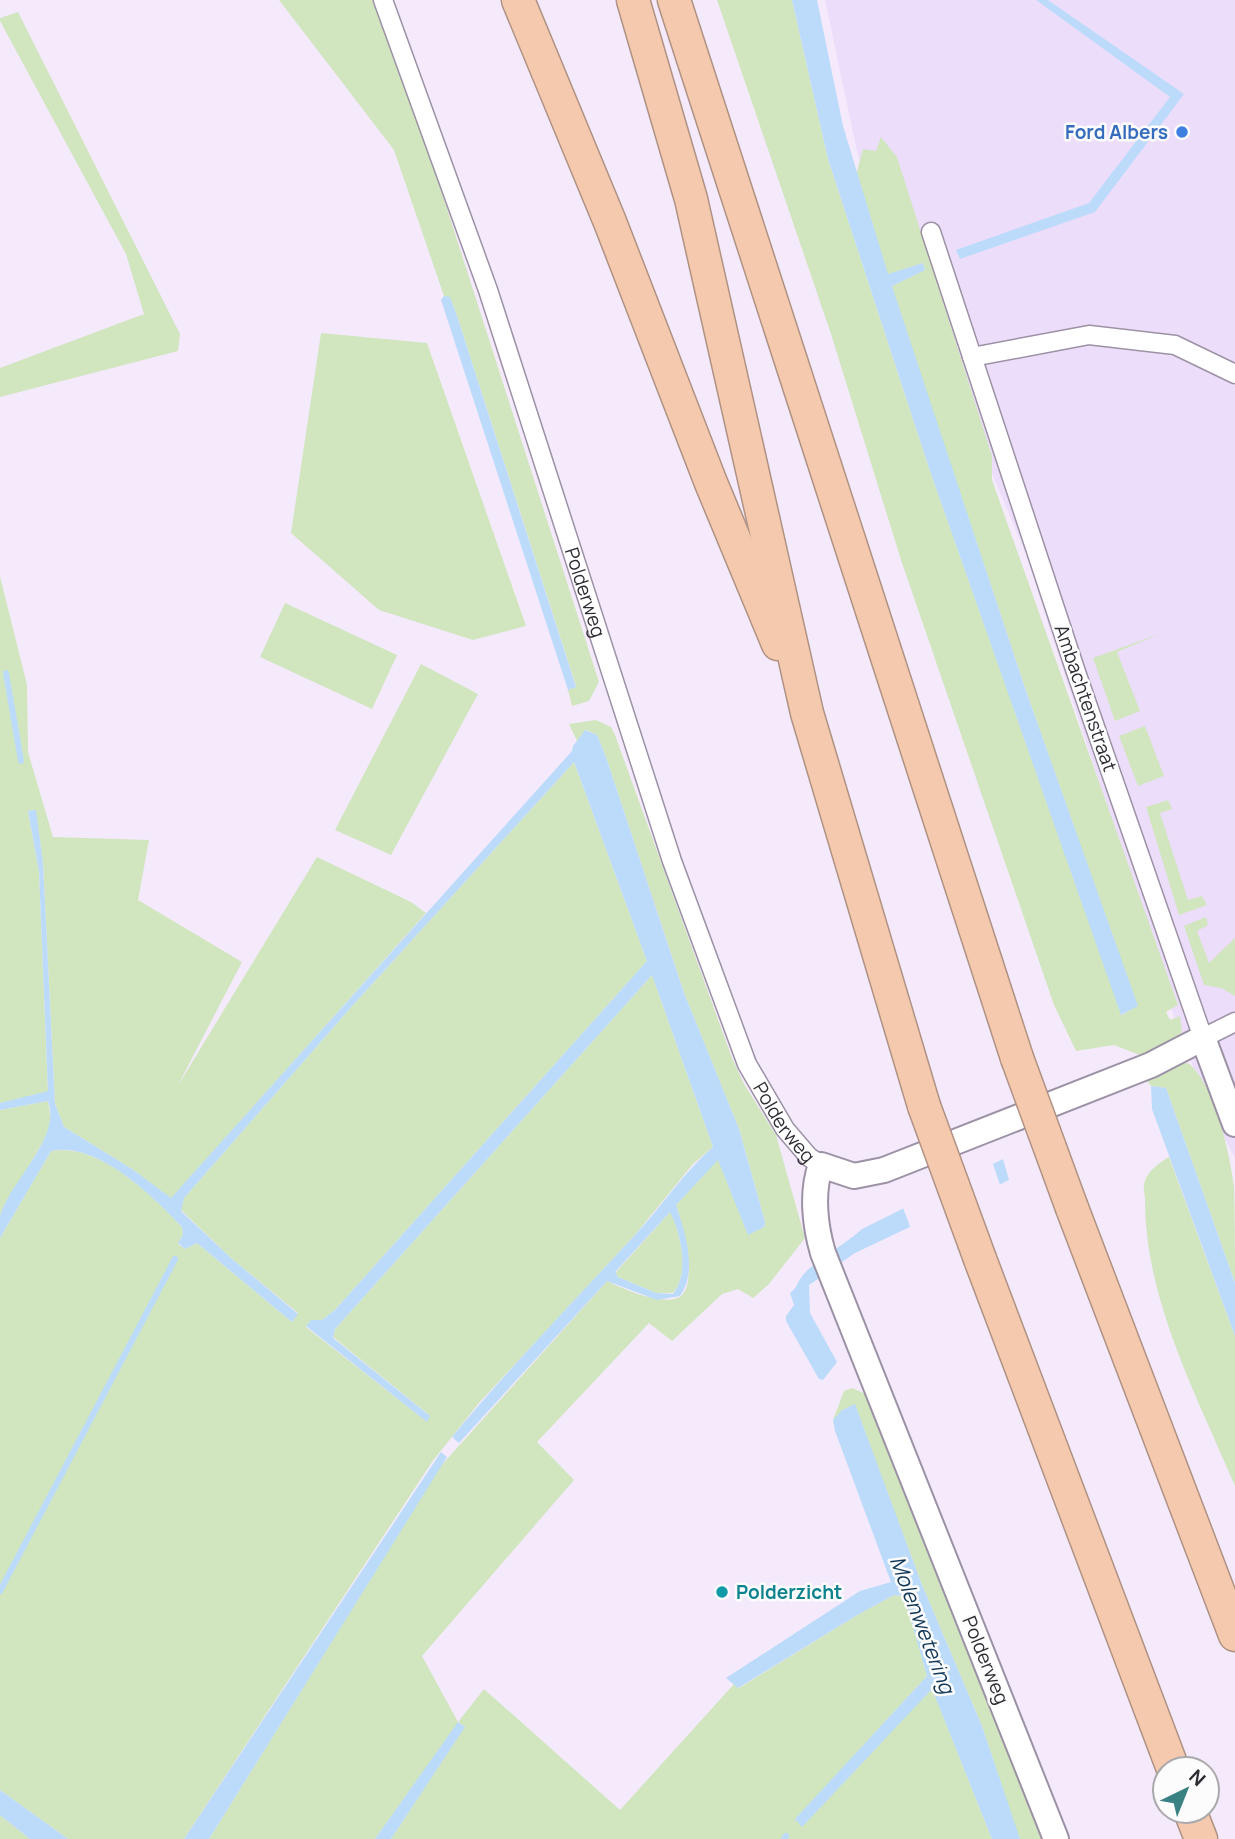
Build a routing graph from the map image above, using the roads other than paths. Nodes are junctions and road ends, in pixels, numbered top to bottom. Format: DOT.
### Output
graph roads {
  1 [pos="383,0"];
  2 [pos="518,0"];
  3 [pos="634,0"];
  4 [pos="674,0"];
  5 [pos="931,232"];
  6 [pos="972,357"];
  7 [pos="1235,374"];
  8 [pos="807,713"];
  9 [pos="1235,1022"];
  10 [pos="1203,1038"];
  11 [pos="1235,1124"];
  12 [pos="821,1165"];
  13 [pos="1235,1635"];
  14 [pos="1168,1755"];
  15 [pos="1056,1839"];
  1 -- 12 [label="street, Polderweg"];
  2 -- 8 [label="highway"];
  3 -- 8 [label="highway"];
  4 -- 13 [label="highway, bridge"];
  5 -- 6 [label="street, Ambachtenstraat"];
  6 -- 7 [label="street"];
  6 -- 10 [label="street, Ambachtenstraat"];
  8 -- 14 [label="highway, bridge"];
  9 -- 10 [label="street, Polderweg"];
  10 -- 11 [label="street"];
  10 -- 12 [label="street, Polderweg"];
  12 -- 15 [label="street, Polderweg"];
}
